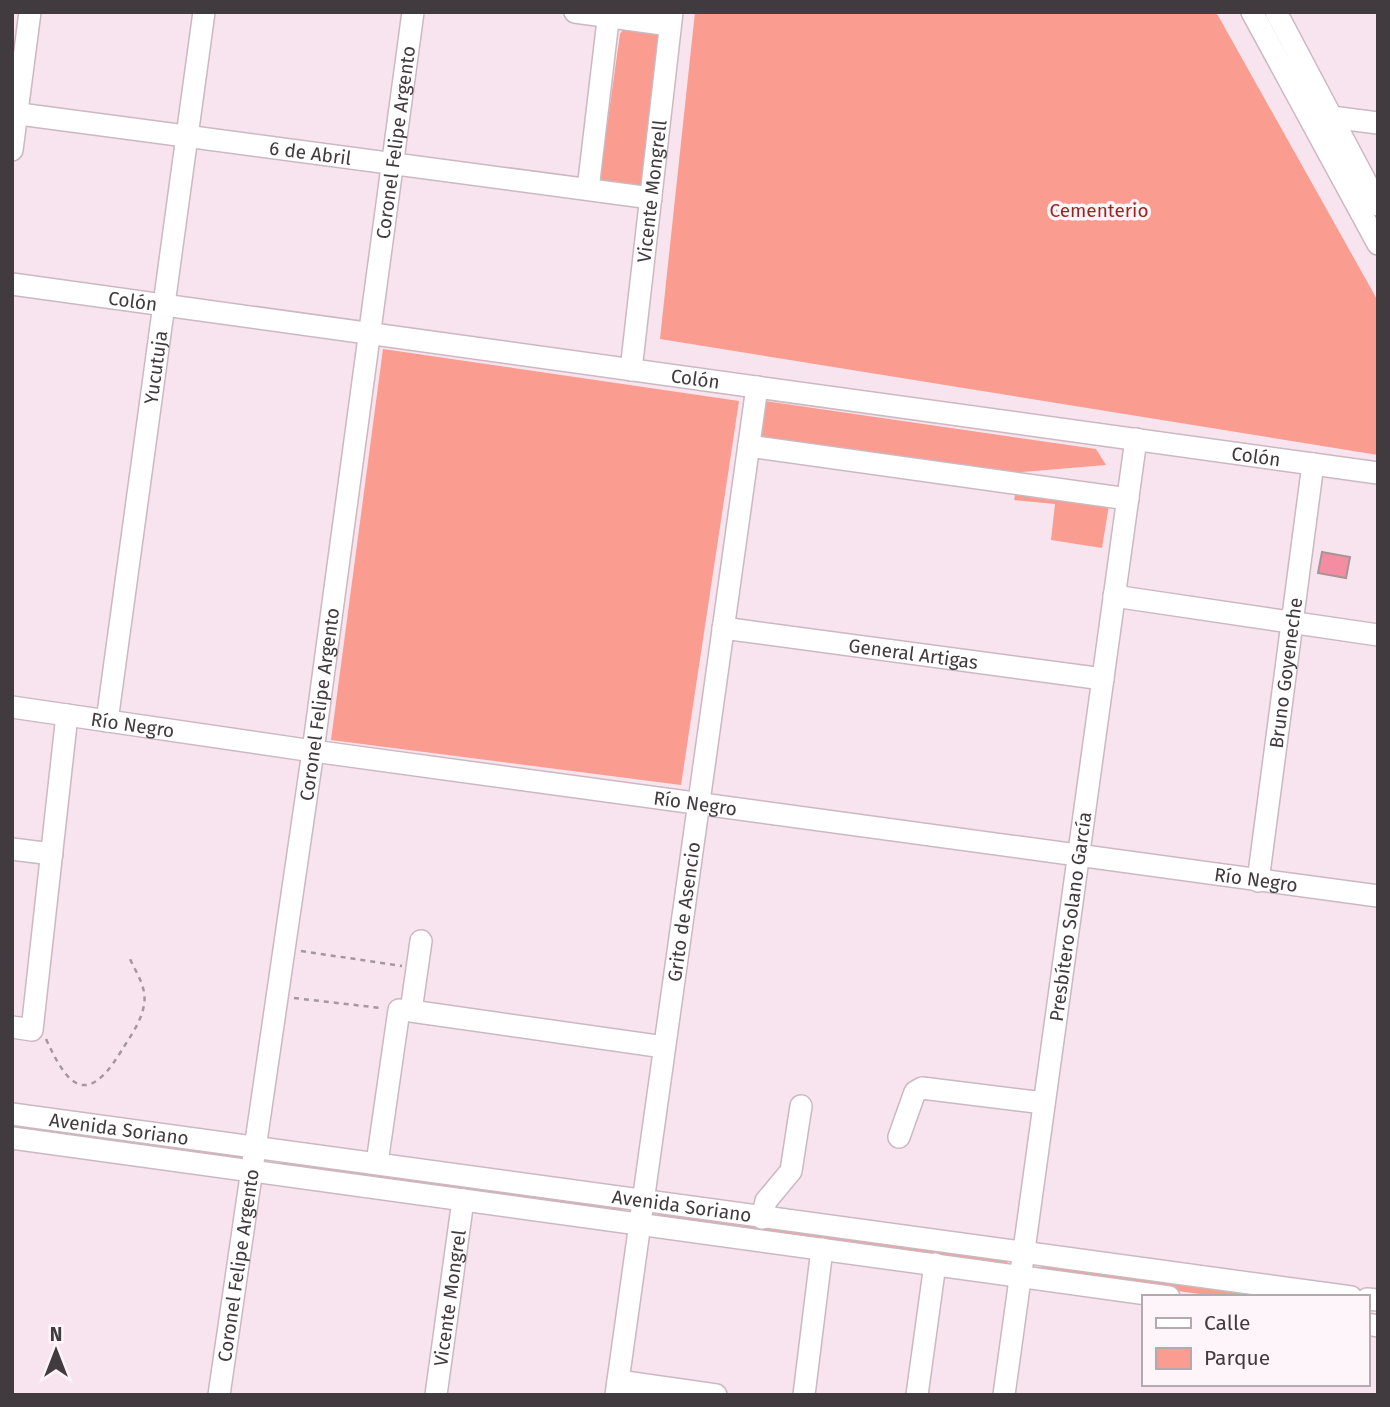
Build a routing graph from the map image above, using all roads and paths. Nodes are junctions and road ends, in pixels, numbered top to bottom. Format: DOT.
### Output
graph roads {
  1 [pos="30,12"];
  2 [pos="204,12"];
  3 [pos="413,12"];
  4 [pos="575,12"];
  5 [pos="1252,12"];
  6 [pos="1276,12"];
  7 [pos="609,15"];
  8 [pos="671,19"];
  9 [pos="15,113"];
  10 [pos="1321,120"];
  11 [pos="1378,123"];
  12 [pos="187,136"];
  13 [pos="12,150"];
  14 [pos="393,163"];
  15 [pos="588,189"];
  16 [pos="651,198"];
  17 [pos="1378,205"];
  18 [pos="1378,244"];
  19 [pos="12,284"];
  20 [pos="164,305"];
  21 [pos="369,334"];
  22 [pos="631,370"];
  23 [pos="757,387"];
  24 [pos="1136,439"];
  25 [pos="749,446"];
  26 [pos="1313,464"];
  27 [pos="1378,472"];
  28 [pos="1128,499"];
  29 [pos="1114,596"];
  30 [pos="1292,622"];
  31 [pos="723,628"];
  32 [pos="1378,635"];
  33 [pos="1103,679"];
  34 [pos="12,707"];
  35 [pos="67,715"];
  36 [pos="107,720"];
  37 [pos="313,751"];
  38 [pos="699,802"];
  39 [pos="12,849"];
  40 [pos="52,854"];
  41 [pos="1079,854"];
  42 [pos="1258,880"];
  43 [pos="1378,896"];
  44 [pos="421,941"];
  45 [pos="284,949"];
  46 [pos="130,959"];
  47 [pos="417,968"];
  48 [pos="277,996"];
  49 [pos="399,1010"];
  50 [pos="22,1028"];
  51 [pos="664,1046"];
  52 [pos="1044,1103"];
  53 [pos="801,1105"];
  54 [pos="12,1114"];
  55 [pos="900,1137"];
  56 [pos="12,1138"];
  57 [pos="254,1147"];
  58 [pos="377,1163"];
  59 [pos="252,1170"];
  60 [pos="463,1200"];
  61 [pos="643,1202"];
  62 [pos="762,1218"];
  63 [pos="640,1224"];
  64 [pos="822,1249"];
  65 [pos="1023,1254"];
  66 [pos="935,1264"];
  67 [pos="1020,1276"];
  68 [pos="1155,1295"];
  69 [pos="1336,1295"];
  70 [pos="617,1388"];
  71 [pos="219,1395"];
  72 [pos="436,1395"];
  73 [pos="716,1395"];
  74 [pos="804,1395"];
  75 [pos="917,1395"];
  76 [pos="1004,1395"];
  1 -- 9 [label="street"];
  2 -- 12 [label="street, Yucutuja"];
  3 -- 14 [label="street, Coronel Felipe Argento"];
  4 -- 7 [label="street"];
  5 -- 10 [label="street"];
  6 -- 10 [label="street"];
  7 -- 8 [label="street"];
  7 -- 15 [label="street"];
  8 -- 16 [label="street, Vicente Mongrell"];
  9 -- 12 [label="street, 6 de Abril"];
  9 -- 13 [label="street"];
  10 -- 11 [label="street"];
  10 -- 17 [label="street"];
  10 -- 18 [label="street"];
  12 -- 14 [label="street, 6 de Abril"];
  12 -- 20 [label="street, Yucutuja"];
  14 -- 15 [label="street, 6 de Abril"];
  14 -- 21 [label="street, Coronel Felipe Argento"];
  15 -- 16 [label="street, 6 de Abril"];
  16 -- 22 [label="street, Vicente Mongrell"];
  19 -- 20 [label="street, Colón"];
  20 -- 21 [label="street, Colón"];
  20 -- 36 [label="street, Yucutuja"];
  21 -- 22 [label="street, Colón"];
  21 -- 37 [label="street, Coronel Felipe Argento"];
  22 -- 23 [label="street, Colón"];
  23 -- 24 [label="street, Colón"];
  23 -- 25 [label="street, Grito de Asencio"];
  24 -- 26 [label="street, Colón"];
  24 -- 28 [label="street, Presbítero Solano García"];
  25 -- 28 [label="street"];
  25 -- 31 [label="street, Grito de Asencio"];
  26 -- 27 [label="street, Colón"];
  26 -- 30 [label="street, Bruno Goyeneche"];
  28 -- 29 [label="street, Presbítero Solano García"];
  29 -- 30 [label="street"];
  29 -- 33 [label="street, Presbítero Solano García"];
  30 -- 32 [label="street"];
  30 -- 42 [label="street, Bruno Goyeneche"];
  31 -- 33 [label="street, General Artigas"];
  31 -- 38 [label="street, Grito de Asencio"];
  33 -- 41 [label="street, Presbítero Solano García"];
  34 -- 35 [label="street, Río Negro"];
  35 -- 36 [label="street, Río Negro"];
  35 -- 40 [label="street"];
  36 -- 37 [label="street, Río Negro"];
  37 -- 38 [label="street, Río Negro"];
  37 -- 45 [label="street, Coronel Felipe Argento"];
  38 -- 41 [label="street, Río Negro"];
  38 -- 51 [label="street, Grito de Asencio"];
  39 -- 40 [label="street"];
  40 -- 50 [label="street"];
  41 -- 42 [label="street, Río Negro"];
  41 -- 52 [label="street, Presbítero Solano García"];
  42 -- 43 [label="street, Río Negro"];
  44 -- 47 [label="street"];
  45 -- 47 [label="path"];
  45 -- 48 [label="street, Coronel Felipe Argento"];
  46 -- 50 [label="path"];
  47 -- 51 [label="street"];
  48 -- 49 [label="path"];
  48 -- 57 [label="street, Coronel Felipe Argento"];
  49 -- 58 [label="street"];
  51 -- 61 [label="street, Grito de Asencio"];
  52 -- 55 [label="street"];
  52 -- 65 [label="street, Presbítero Solano García"];
  53 -- 62 [label="street"];
  54 -- 57 [label="street, Avenida Soriano"];
  56 -- 59 [label="street, Avenida Soriano"];
  57 -- 58 [label="street, Avenida Soriano"];
  57 -- 59 [label="street, Coronel Felipe Argento"];
  58 -- 61 [label="street, Avenida Soriano"];
  59 -- 60 [label="street, Avenida Soriano"];
  59 -- 71 [label="street, Coronel Felipe Argento"];
  60 -- 63 [label="street, Avenida Soriano"];
  60 -- 72 [label="street, Vicente Mongrel"];
  61 -- 62 [label="street, Avenida Soriano"];
  61 -- 63 [label="street, Grito de Asencio"];
  62 -- 65 [label="street, Avenida Soriano"];
  63 -- 64 [label="street, Avenida Soriano"];
  63 -- 70 [label="street, Grito de Asencio"];
  64 -- 66 [label="street, Avenida Soriano"];
  64 -- 74 [label="street"];
  65 -- 67 [label="street, Presbítero Solano García"];
  65 -- 69 [label="street, Avenida Soriano"];
  66 -- 67 [label="street, Avenida Soriano"];
  66 -- 75 [label="street"];
  67 -- 68 [label="street, Avenida Soriano"];
  67 -- 76 [label="street, Presbítero Solano García"];
  70 -- 73 [label="street"];
}
